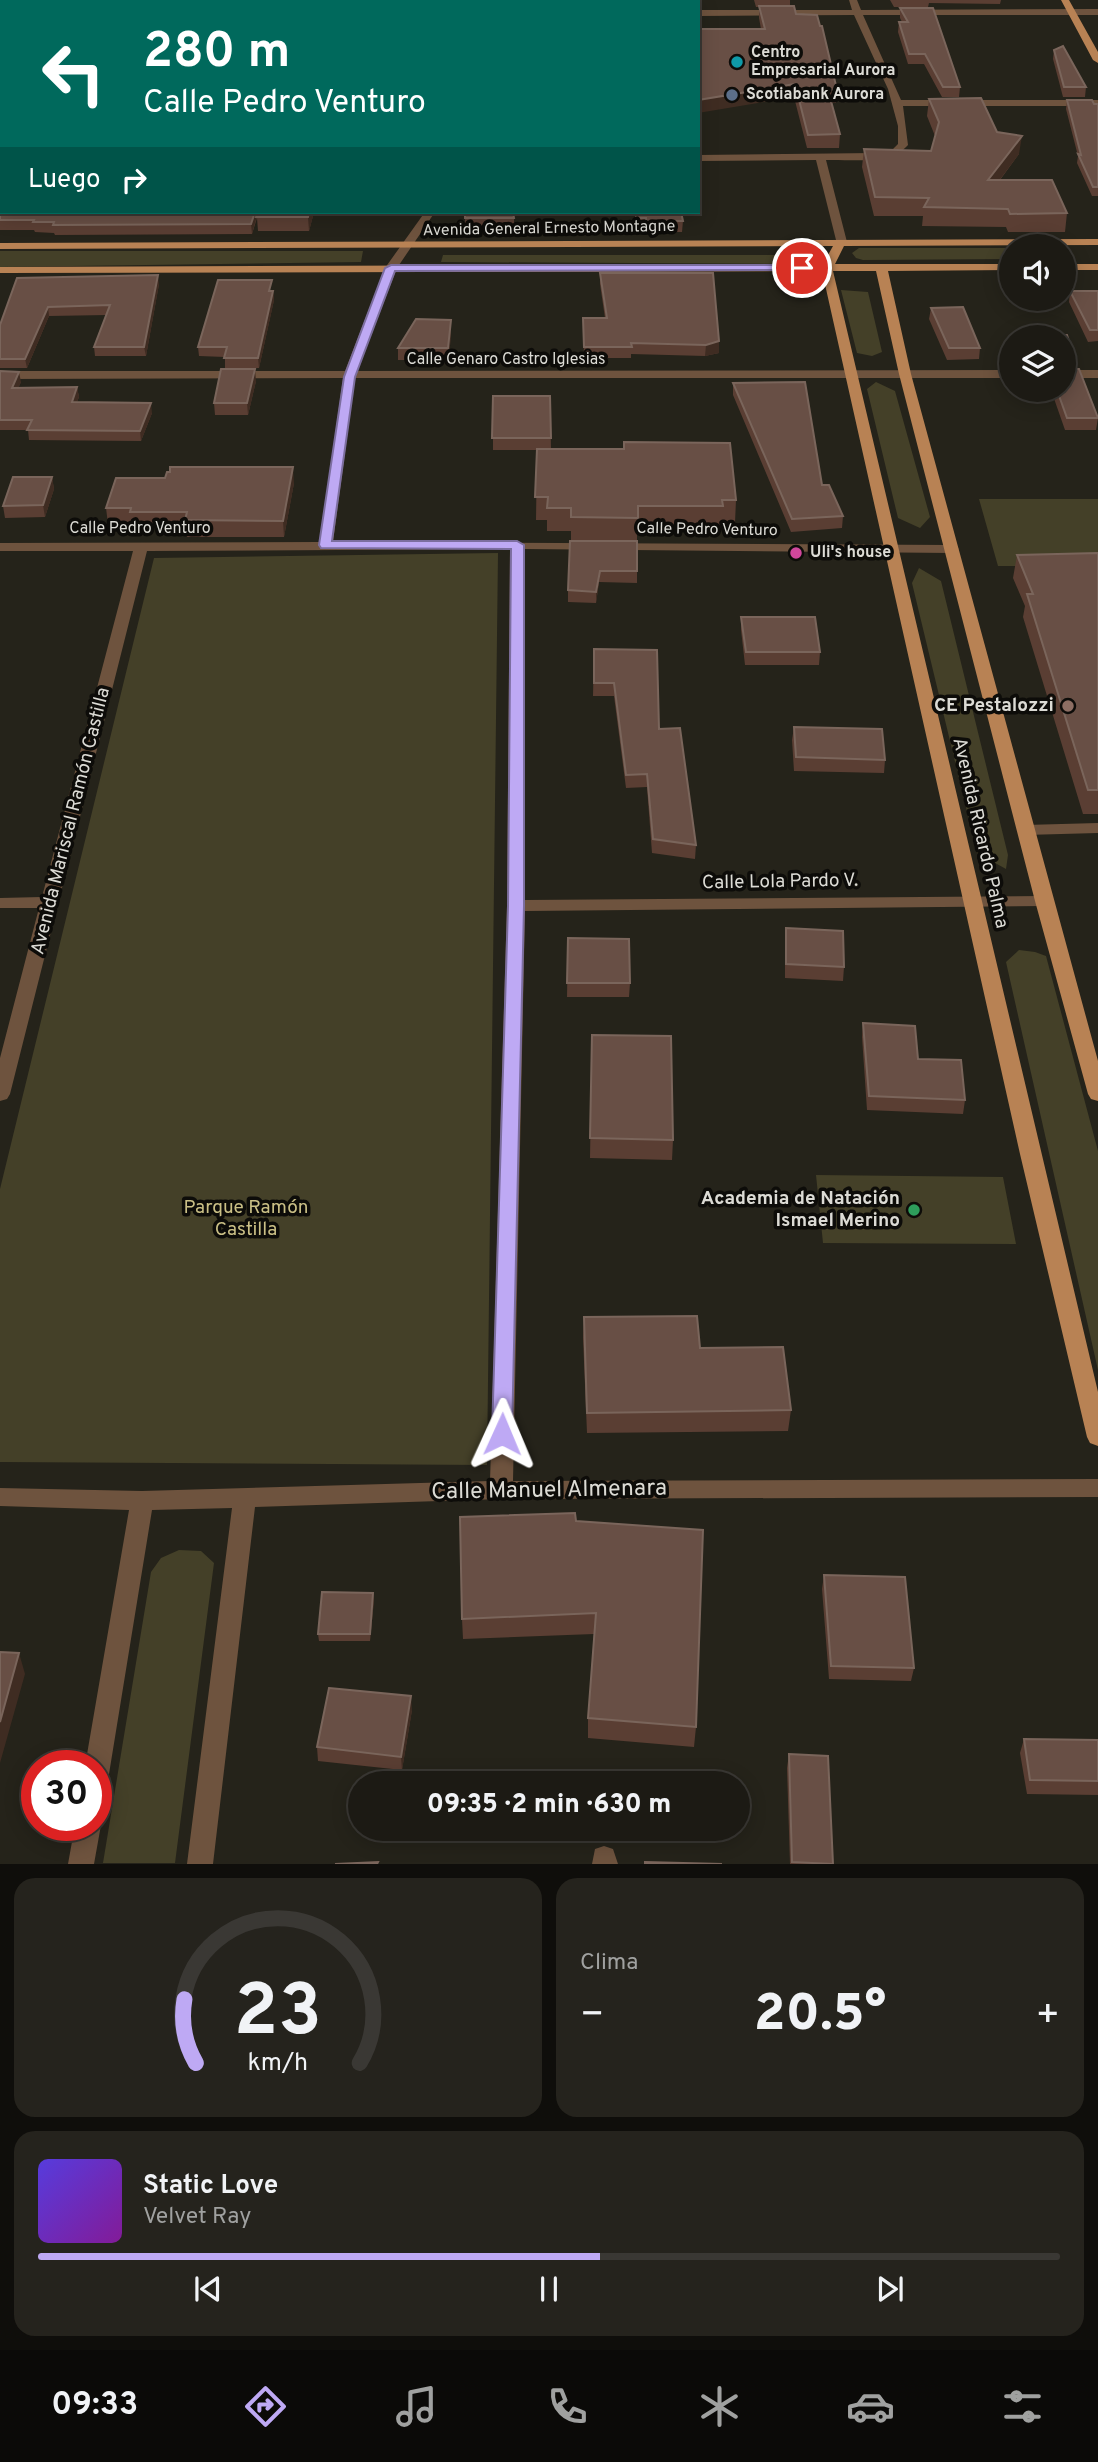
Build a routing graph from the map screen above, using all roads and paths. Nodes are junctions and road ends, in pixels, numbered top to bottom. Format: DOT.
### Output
graph roads {
  1 [pos="853,0"];
  2 [pos="1065,0"];
  3 [pos="857,12"];
  4 [pos="1072,12"];
  5 [pos="1098,12"];
  6 [pos="700,13"];
  7 [pos="793,13"];
  8 [pos="867,36"];
  9 [pos="1098,60"];
  10 [pos="897,103"];
  11 [pos="1098,103"];
  12 [pos="700,158"];
  13 [pos="820,158"];
  14 [pos="429,214"];
  15 [pos="841,242"];
  16 [pos="1098,242"];
  17 [pos="0,246"];
  18 [pos="406,246"];
  19 [pos="881,267"];
  20 [pos="999,267"];
  21 [pos="1076,267"];
  22 [pos="1098,267"];
  23 [pos="391,268"];
  24 [pos="827,268"];
  25 [pos="0,271"];
  26 [pos="850,374"];
  27 [pos="905,374"];
  28 [pos="999,374"];
  29 [pos="1076,374"];
  30 [pos="1098,374"];
  31 [pos="0,375"];
  32 [pos="349,377"];
  33 [pos="326,545"];
  34 [pos="517,545"];
  35 [pos="0,547"];
  36 [pos="141,547"];
  37 [pos="953,549"];
  38 [pos="893,550"];
  39 [pos="1098,828"];
  40 [pos="1026,830"];
  41 [pos="972,901"];
  42 [pos="1044,901"];
  43 [pos="0,902"];
  44 [pos="51,902"];
  45 [pos="516,906"];
  46 [pos="0,1094"];
  47 [pos="1098,1094"];
  48 [pos="1098,1437"];
  49 [pos="1098,1488"];
  50 [pos="501,1490"];
  51 [pos="0,1497"];
  52 [pos="245,1497"];
  53 [pos="142,1501"];
  54 [pos="100,1750"];
  55 [pos="85,1841"];
  56 [pos="81,1864"];
  57 [pos="200,1864"];
  1 -- 3 [label="street"];
  2 -- 4 [label="main road"];
  3 -- 4 [label="street"];
  3 -- 7 [label="street"];
  3 -- 8 [label="street"];
  4 -- 5 [label="street"];
  4 -- 9 [label="main road"];
  6 -- 7 [label="street"];
  7 -- 8 [label="street"];
  8 -- 10 [label="street"];
  10 -- 11 [label="street"];
  10 -- 13 [label="street"];
  12 -- 13 [label="street"];
  13 -- 15 [label="street"];
  14 -- 18 [label="street"];
  15 -- 16 [label="main road, Avenida General Ernesto Montagne"];
  15 -- 18 [label="main road, Avenida General Ernesto Montagne"];
  15 -- 24 [label="main road"];
  17 -- 18 [label="main road, Avenida General Ernesto Montagne"];
  18 -- 23 [label="street"];
  19 -- 20 [label="main road, Avenida General Ernesto Montagne"];
  19 -- 24 [label="main road, Avenida General Ernesto Montagne"];
  19 -- 27 [label="main road"];
  21 -- 22 [label="main road"];
  23 -- 24 [label="main road, Avenida General Ernesto Montagne"];
  23 -- 25 [label="main road, Avenida General Ernesto Montagne"];
  23 -- 32 [label="street"];
  24 -- 26 [label="main road, Avenida Ricardo Palma"];
  26 -- 27 [label="street, Calle Genaro Castro Iglesias"];
  26 -- 32 [label="street, Calle Genaro Castro Iglesias"];
  26 -- 38 [label="main road, Avenida Ricardo Palma"];
  27 -- 28 [label="street, Calle Genaro Castro Iglesias"];
  27 -- 37 [label="main road"];
  29 -- 30 [label="street"];
  31 -- 32 [label="street, Calle Genaro Castro Iglesias"];
  32 -- 33 [label="street"];
  33 -- 34 [label="street, Calle Pedro Venturo"];
  33 -- 36 [label="street, Calle Pedro Venturo"];
  34 -- 38 [label="street, Calle Pedro Venturo"];
  34 -- 45 [label="street"];
  35 -- 36 [label="street, Calle Pedro Venturo"];
  36 -- 44 [label="street, Avenida Mariscal Ramón Castilla"];
  37 -- 38 [label="street, Calle Pedro Venturo"];
  37 -- 40 [label="main road"];
  38 -- 41 [label="main road, Avenida Ricardo Palma"];
  39 -- 40 [label="street"];
  40 -- 42 [label="main road"];
  41 -- 42 [label="street, Calle Lola Pardo V."];
  41 -- 45 [label="street, Calle Lola Pardo V."];
  41 -- 48 [label="main road, Avenida Ricardo Palma"];
  42 -- 47 [label="main road"];
  43 -- 44 [label="street"];
  44 -- 46 [label="street, Avenida Mariscal Ramón Castilla"];
  45 -- 50 [label="street"];
  49 -- 50 [label="street, Calle Manuel Almenara"];
  50 -- 52 [label="street, Calle Manuel Almenara"];
  51 -- 53 [label="street, Calle Manuel Almenara"];
  52 -- 53 [label="street, Calle Manuel Almenara"];
  52 -- 57 [label="street"];
  53 -- 54 [label="street"];
  55 -- 56 [label="street"];
}
